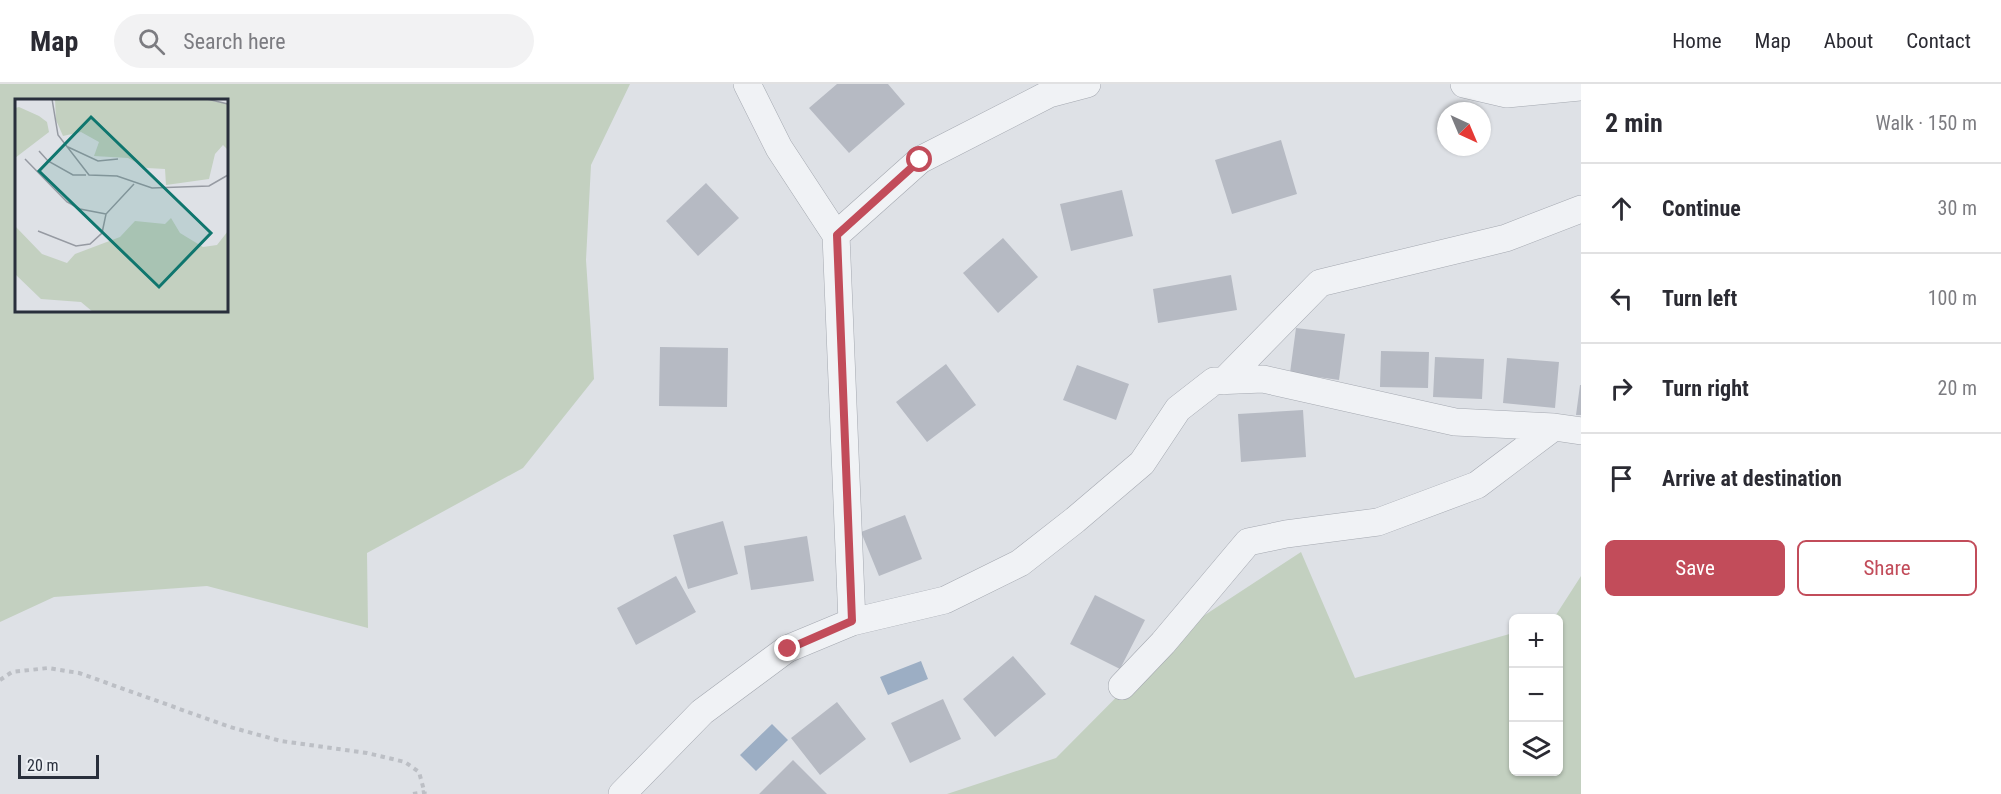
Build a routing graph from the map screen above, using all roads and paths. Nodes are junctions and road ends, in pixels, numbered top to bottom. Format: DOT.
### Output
graph roads {
  1 [pos="747,84"];
  2 [pos="1087,84"];
  3 [pos="1464,84"];
  4 [pos="1581,87"];
  5 [pos="1581,209"];
  6 [pos="837,235"];
  7 [pos="1224,381"];
  8 [pos="1554,427"];
  9 [pos="1581,431"];
  10 [pos="852,621"];
  11 [pos="0,680"];
  12 [pos="1122,686"];
  13 [pos="425,793"];
  14 [pos="413,794"];
  15 [pos="622,794"];
  1 -- 6 [label="street"];
  2 -- 6 [label="street"];
  3 -- 4 [label="street"];
  5 -- 7 [label="street"];
  6 -- 10 [label="street"];
  7 -- 8 [label="street"];
  7 -- 10 [label="street"];
  8 -- 9 [label="street"];
  8 -- 12 [label="street"];
  10 -- 15 [label="street"];
  11 -- 13 [label="path"];
  13 -- 14 [label="path"];
}
